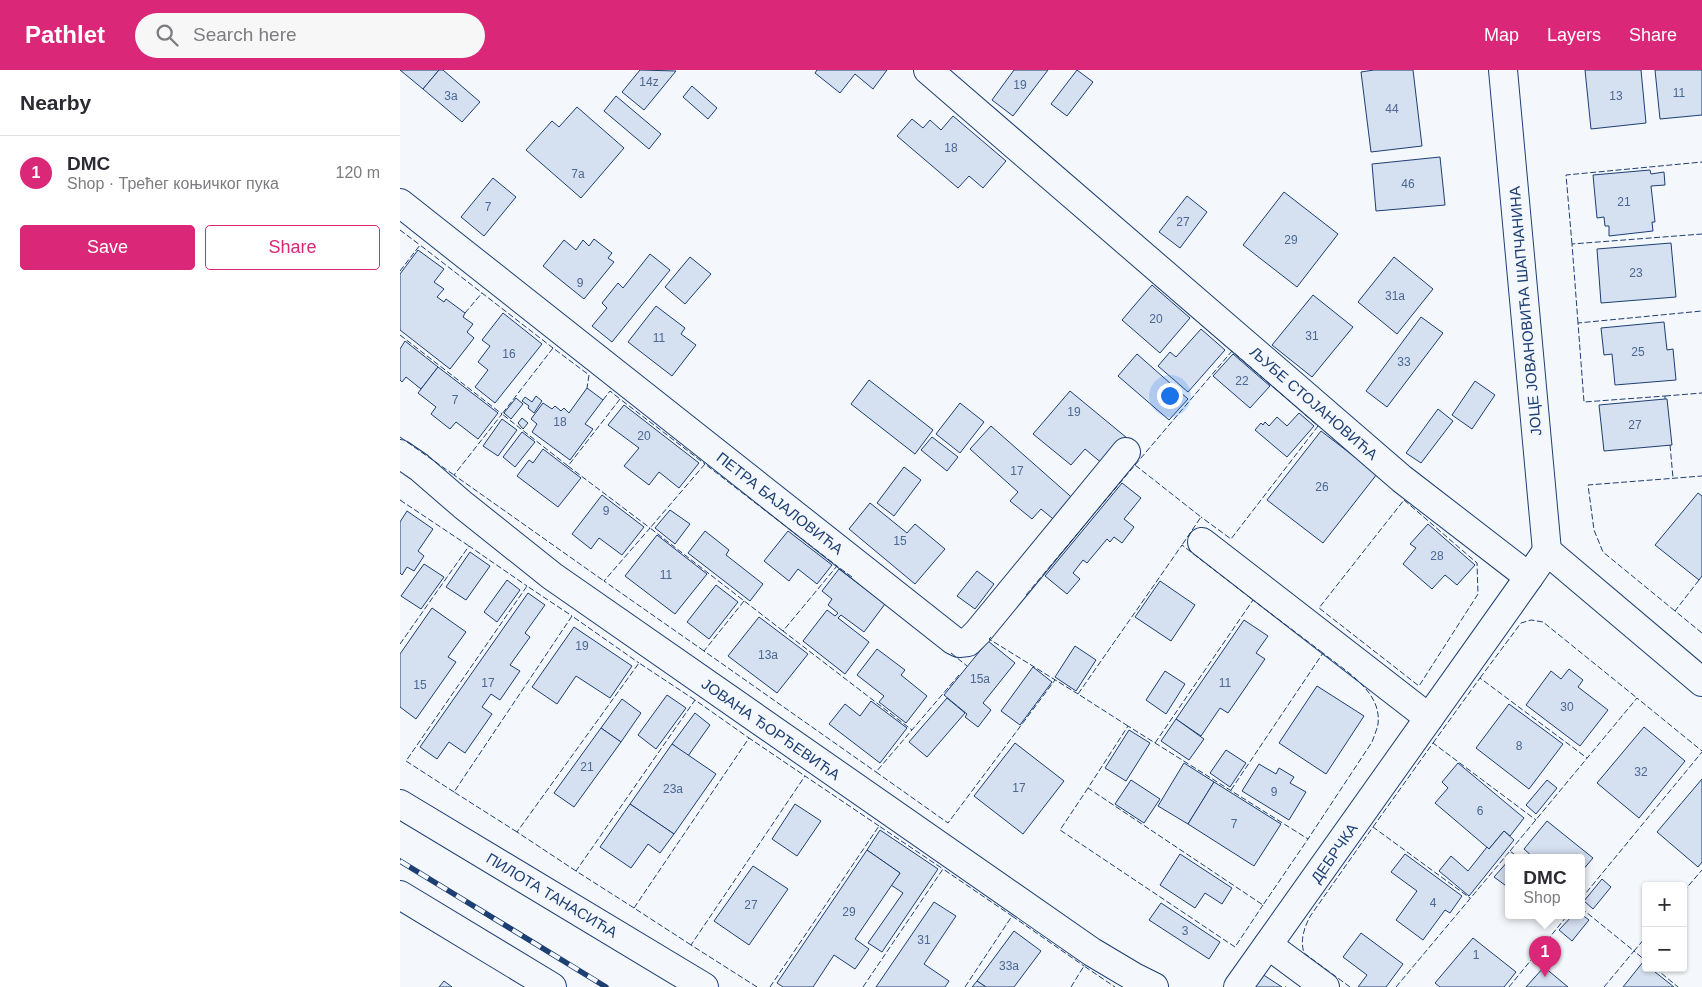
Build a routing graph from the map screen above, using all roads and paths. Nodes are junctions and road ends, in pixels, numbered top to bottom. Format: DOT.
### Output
graph roads {
  1 [pos="928,70"];
  2 [pos="1503,70"];
  3 [pos="400,202"];
  4 [pos="1126,452"];
  5 [pos="400,454"];
  6 [pos="1202,542"];
  7 [pos="1547,552"];
  8 [pos="1529,577"];
  9 [pos="1702,682"];
  10 [pos="1429,718"];
  11 [pos="400,804"];
  12 [pos="400,895"];
  13 [pos="1268,945"];
  14 [pos="552,987"];
  15 [pos="704,987"];
  16 [pos="1154,987"];
  17 [pos="1238,987"];
  18 [pos="1325,987"];
  1 -- 8 [label="street, ЉУБЕ СТОЈАНОВИЋА"];
  2 -- 7 [label="street, ЈОЦЕ ЈОВАНОВИЋА ШАПЧАНИНА"];
  3 -- 4 [label="street, ПЕТРА БАЈАЛОВИЋА"];
  5 -- 16 [label="street, ЈОВАНА ЂОРЂЕВИЋА"];
  6 -- 10 [label="street"];
  7 -- 8 [label="street"];
  7 -- 9 [label="street"];
  8 -- 10 [label="street, ДЕБРЧКА"];
  10 -- 13 [label="street, ДЕБРЧКА"];
  11 -- 15 [label="street, ПИЛОТА ТАНАСИЋА"];
  12 -- 14 [label="street"];
  13 -- 17 [label="street, ДЕБРЧКА"];
  13 -- 18 [label="street"];
}
